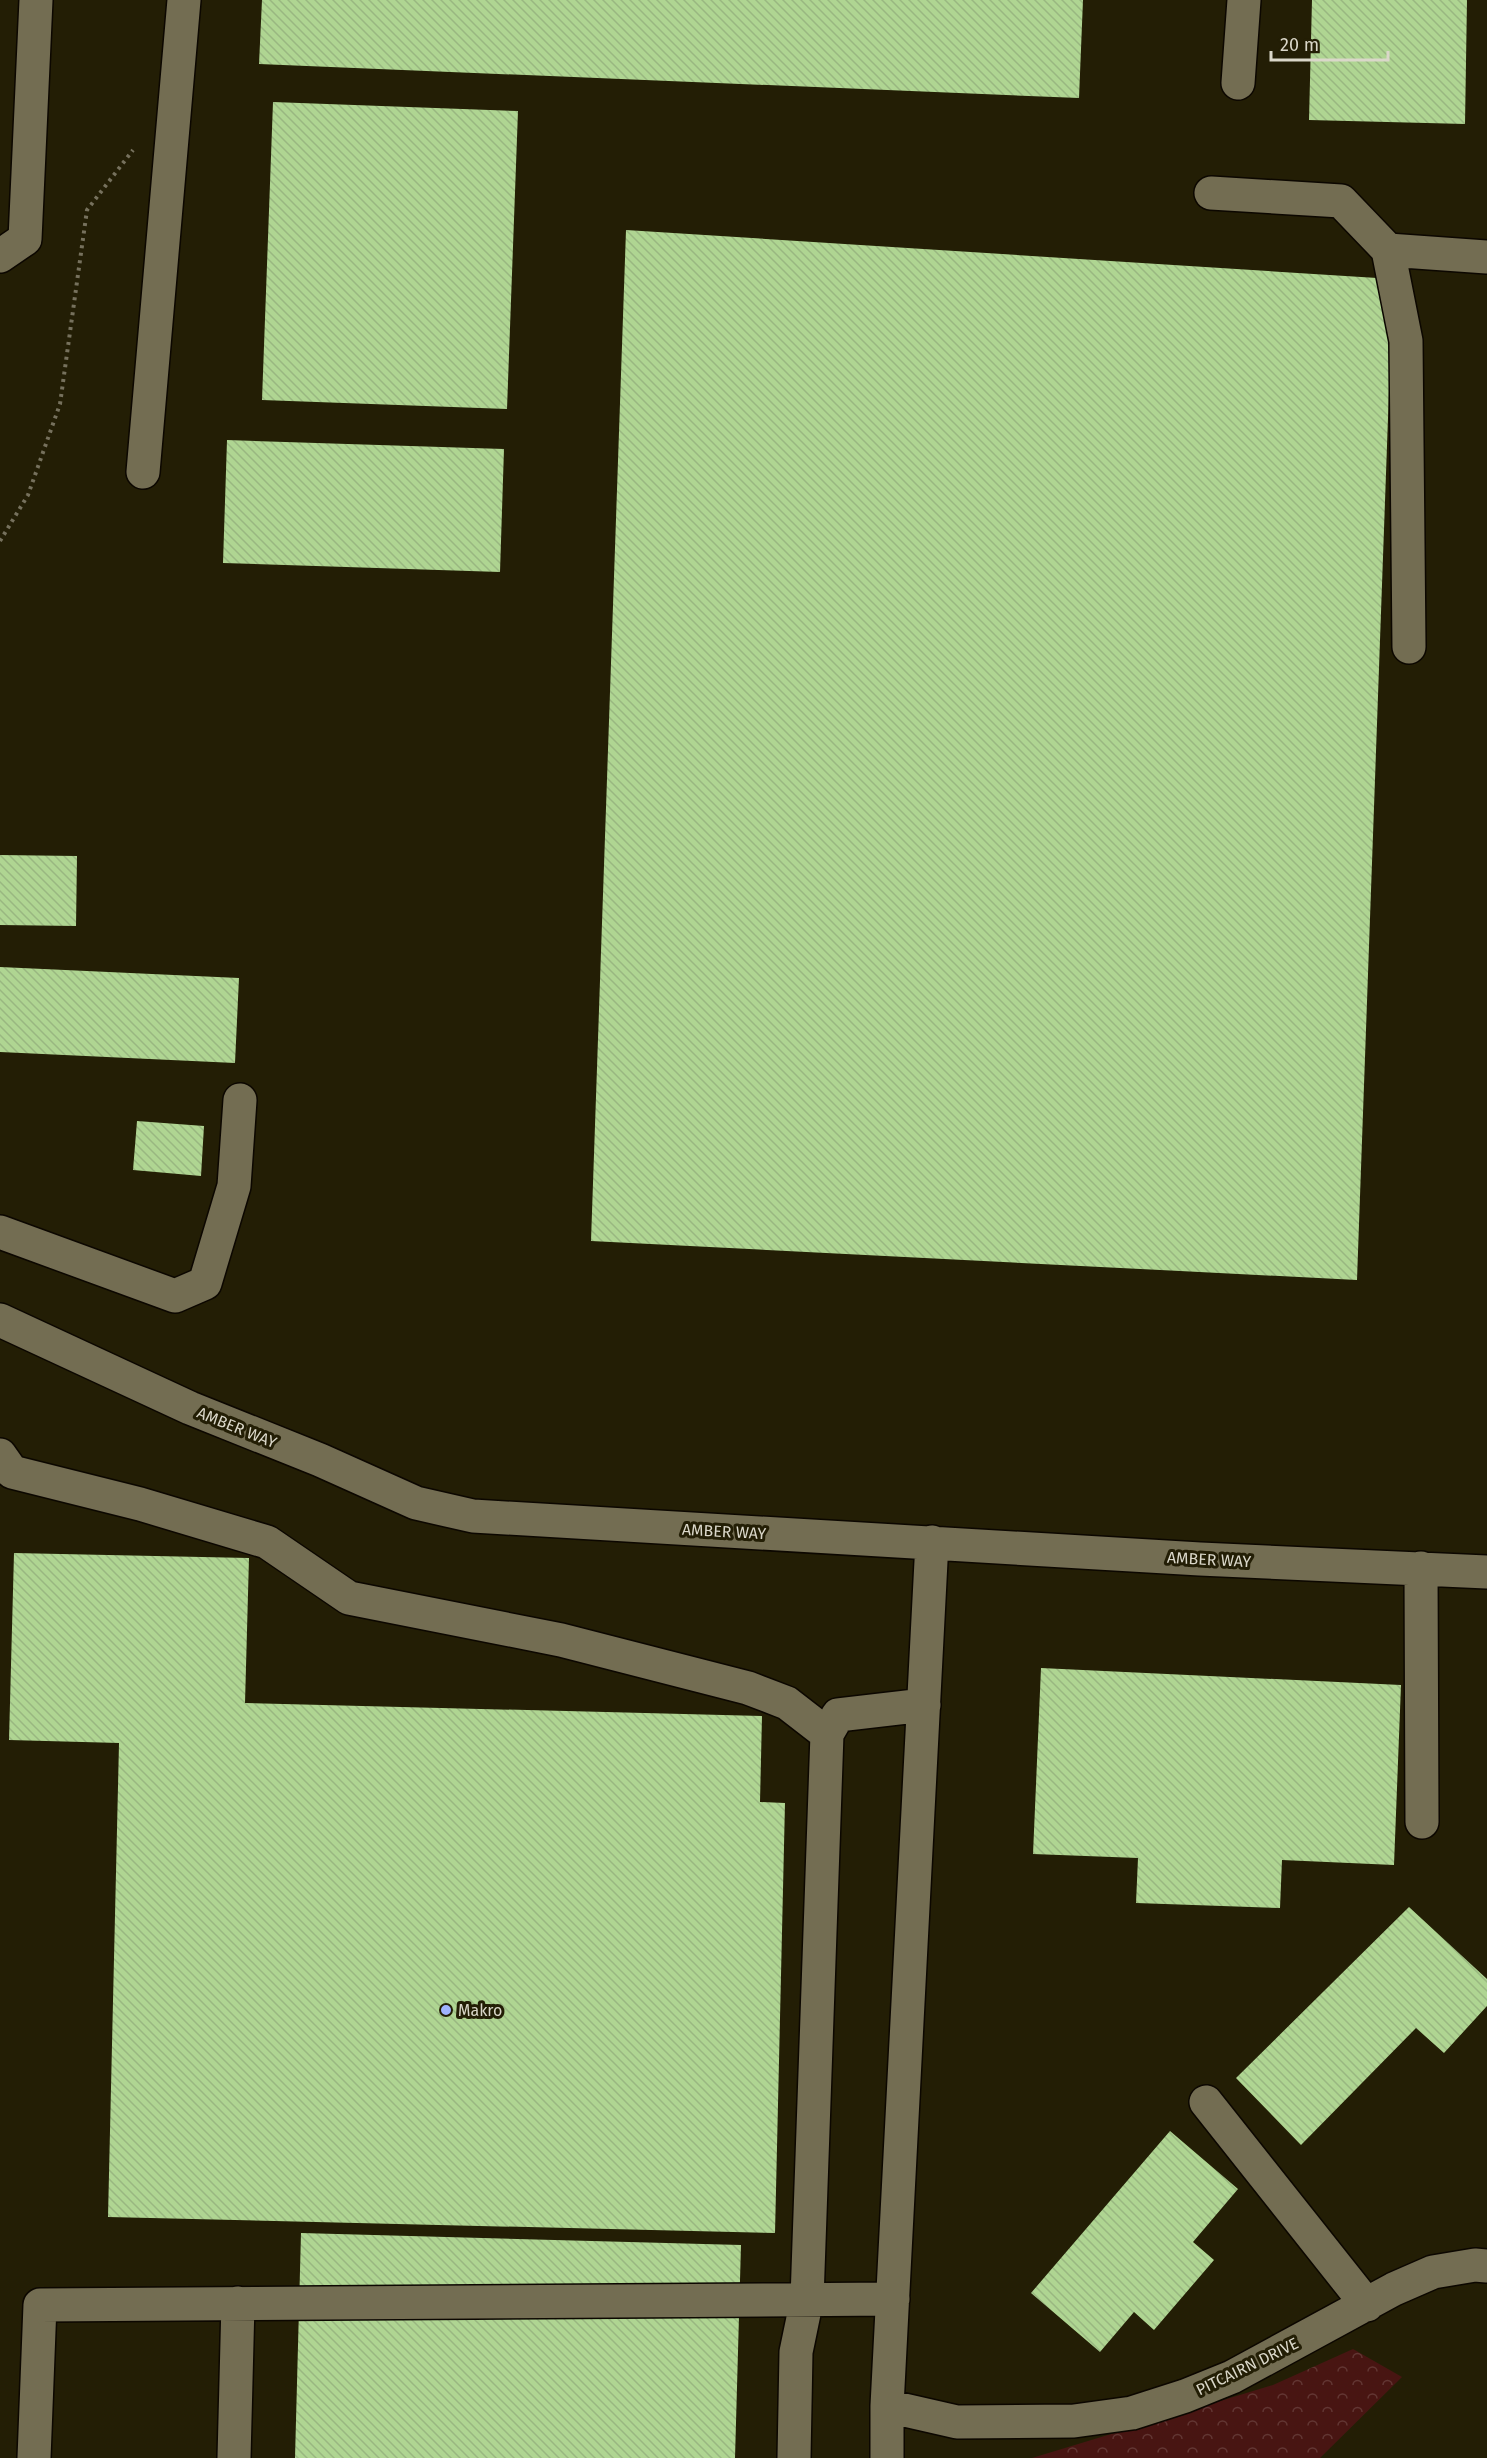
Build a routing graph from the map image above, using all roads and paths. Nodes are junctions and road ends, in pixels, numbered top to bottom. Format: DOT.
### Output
graph roads {
  1 [pos="36,0"];
  2 [pos="184,0"];
  3 [pos="1245,0"];
  4 [pos="1238,83"];
  5 [pos="134,148"];
  6 [pos="1211,193"];
  7 [pos="1388,250"];
  8 [pos="0,256"];
  9 [pos="1487,257"];
  10 [pos="143,472"];
  11 [pos="0,541"];
  12 [pos="1409,647"];
  13 [pos="240,1100"];
  14 [pos="0,1232"];
  15 [pos="0,1320"];
  16 [pos="0,1455"];
  17 [pos="932,1542"];
  18 [pos="1421,1568"];
  19 [pos="1487,1572"];
  20 [pos="924,1705"];
  21 [pos="827,1734"];
  22 [pos="1422,1822"];
  23 [pos="1206,2102"];
  24 [pos="1487,2266"];
  25 [pos="807,2299"];
  26 [pos="893,2299"];
  27 [pos="238,2303"];
  28 [pos="1367,2305"];
  29 [pos="887,2406"];
  30 [pos="34,2458"];
  31 [pos="234,2458"];
  32 [pos="794,2458"];
  33 [pos="887,2458"];
  1 -- 8 [label="street"];
  2 -- 10 [label="street"];
  3 -- 4 [label="street"];
  5 -- 11 [label="path"];
  6 -- 7 [label="street"];
  7 -- 9 [label="street"];
  7 -- 12 [label="street"];
  13 -- 14 [label="street"];
  15 -- 17 [label="street, AMBER WAY"];
  16 -- 21 [label="street"];
  17 -- 18 [label="street, AMBER WAY"];
  17 -- 20 [label="street"];
  18 -- 19 [label="street, AMBER WAY"];
  18 -- 22 [label="street"];
  20 -- 21 [label="street"];
  20 -- 26 [label="street"];
  21 -- 25 [label="street"];
  23 -- 28 [label="street"];
  24 -- 28 [label="street, PITCAIRN DRIVE"];
  25 -- 26 [label="street"];
  25 -- 27 [label="street"];
  25 -- 32 [label="street"];
  26 -- 29 [label="street"];
  27 -- 30 [label="street"];
  27 -- 31 [label="street"];
  28 -- 29 [label="street, PITCAIRN DRIVE"];
  29 -- 33 [label="street"];
}
